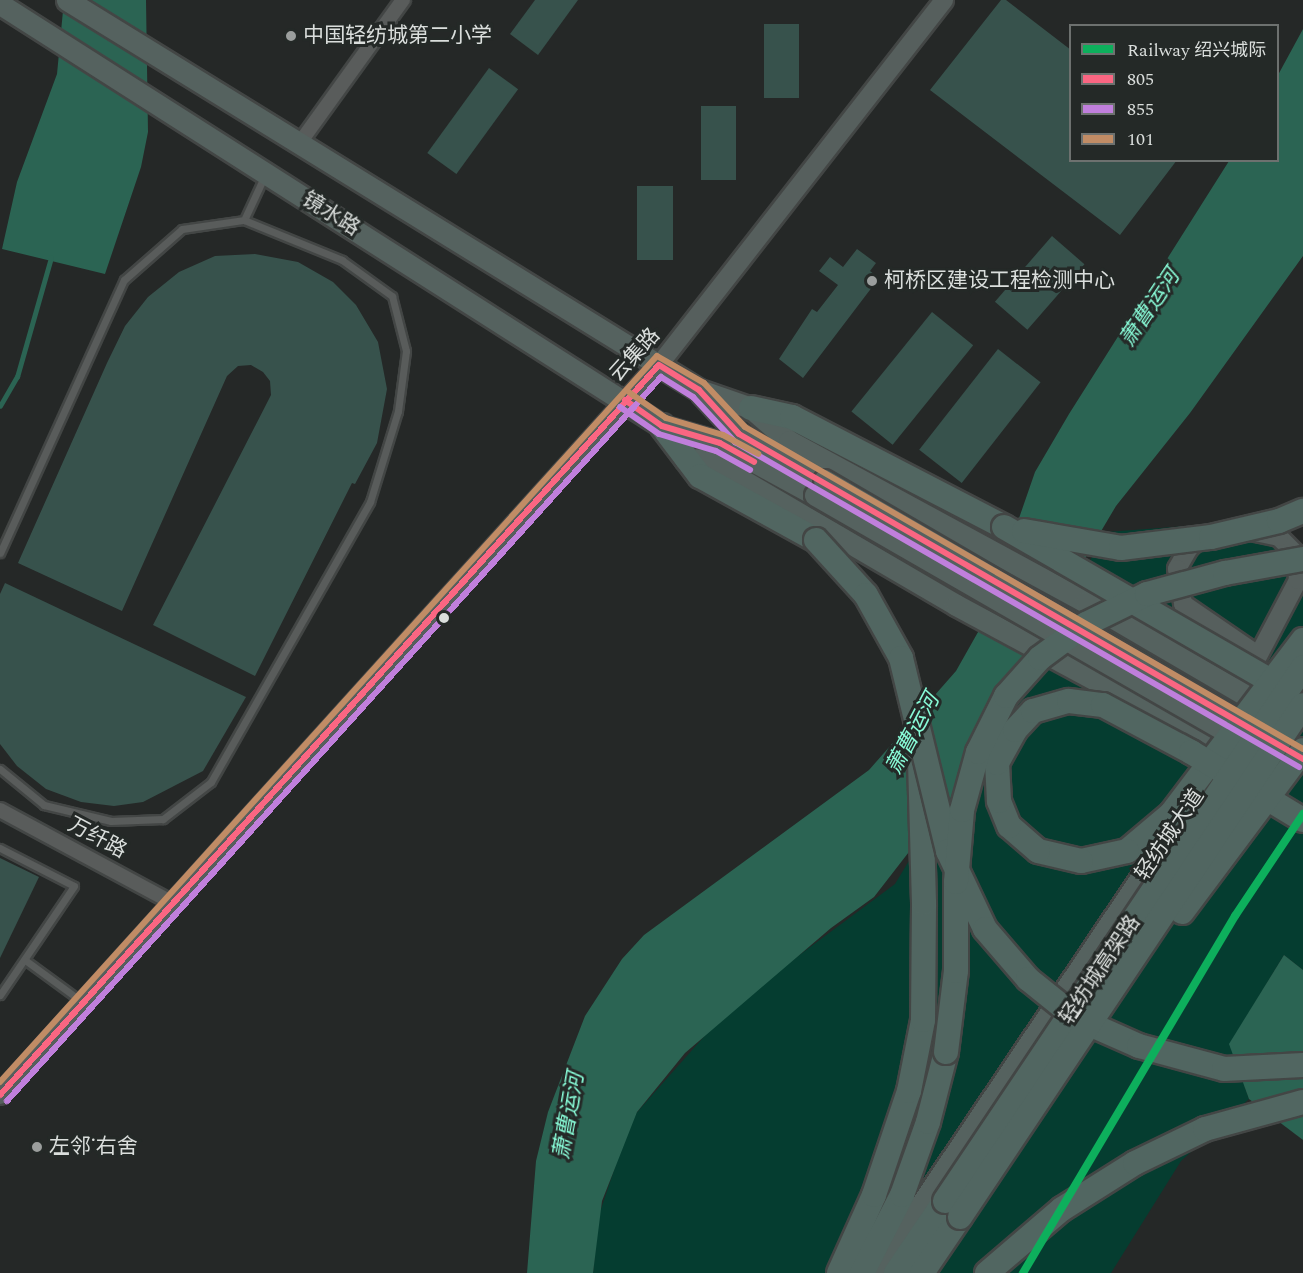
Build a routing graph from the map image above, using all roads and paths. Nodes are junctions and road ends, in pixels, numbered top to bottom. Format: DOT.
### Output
graph roads {
  1 [pos="67,0"];
  2 [pos="402,0"];
  3 [pos="944,0"];
  4 [pos="0,4"];
  5 [pos="299,144"];
  6 [pos="266,173"];
  7 [pos="244,220"];
  8 [pos="659,366"];
  9 [pos="699,390"];
  10 [pos="625,399"];
  11 [pos="751,408"];
  12 [pos="662,426"];
  13 [pos="685,459"];
  14 [pos="819,487"];
  15 [pos="1303,511"];
  16 [pos="1004,527"];
  17 [pos="0,553"];
  18 [pos="1303,560"];
  19 [pos="1303,635"];
  20 [pos="1303,640"];
  21 [pos="1253,652"];
  22 [pos="1303,667"];
  23 [pos="1249,696"];
  24 [pos="1303,699"];
  25 [pos="1303,705"];
  26 [pos="919,732"];
  27 [pos="1302,735"];
  28 [pos="1227,750"];
  29 [pos="1303,759"];
  30 [pos="0,770"];
  31 [pos="1303,776"];
  32 [pos="1269,777"];
  33 [pos="0,810"];
  34 [pos="1303,820"];
  35 [pos="0,848"];
  36 [pos="173,903"];
  37 [pos="25,960"];
  38 [pos="0,995"];
  39 [pos="83,1003"];
  40 [pos="1303,1065"];
  41 [pos="0,1095"];
  42 [pos="1303,1102"];
  43 [pos="1008,1145"];
  44 [pos="838,1273"];
  45 [pos="862,1273"];
  46 [pos="875,1273"];
  47 [pos="896,1273"];
  48 [pos="922,1273"];
  49 [pos="934,1273"];
  50 [pos="987,1273"];
  1 -- 5 [label="main road, 镜水路"];
  2 -- 5 [label="street"];
  3 -- 8 [label="street, 云集路"];
  4 -- 6 [label="main road, 镜水路"];
  5 -- 8 [label="main road, 镜水路"];
  6 -- 7 [label="lane"];
  6 -- 10 [label="main road, 镜水路"];
  7 -- 17 [label="lane"];
  7 -- 30 [label="lane"];
  8 -- 9 [label="main road, 镜水路"];
  8 -- 10 [label="street, 云集路"];
  9 -- 11 [label="main road"];
  9 -- 14 [label="main road"];
  10 -- 12 [label="main road, 镜水路"];
  10 -- 36 [label="street, 云集路"];
  11 -- 16 [label="highway"];
  11 -- 23 [label="main road"];
  12 -- 13 [label="highway"];
  12 -- 14 [label="main road"];
  13 -- 26 [label="highway, bridge"];
  13 -- 28 [label="main road"];
  14 -- 29 [label="main road, bridge"];
  14 -- 31 [label="main road, bridge"];
  15 -- 16 [label="highway, bridge"];
  16 -- 24 [label="highway, bridge"];
  18 -- 45 [label="highway, bridge"];
  19 -- 23 [label="main road, 轻纺城大道"];
  20 -- 34 [label="highway, bridge"];
  21 -- 23 [label="street"];
  22 -- 47 [label="highway, 轻纺城高架路, bridge"];
  23 -- 27 [label="main road"];
  23 -- 28 [label="main road, 轻纺城大道"];
  25 -- 43 [label="highway, 轻纺城高架路, bridge"];
  26 -- 40 [label="highway, bridge"];
  26 -- 44 [label="highway, bridge"];
  27 -- 32 [label="main road"];
  27 -- 43 [label="highway, bridge"];
  28 -- 32 [label="main road"];
  28 -- 46 [label="main road, 轻纺城大道"];
  32 -- 49 [label="main road"];
  33 -- 36 [label="street, 万纤路"];
  35 -- 37 [label="lane"];
  36 -- 39 [label="street, 云集路"];
  37 -- 38 [label="lane"];
  37 -- 39 [label="lane"];
  39 -- 41 [label="street, 云集路"];
  42 -- 50 [label="highway"];
  43 -- 48 [label="highway, 轻纺城高架路, bridge"];
}
